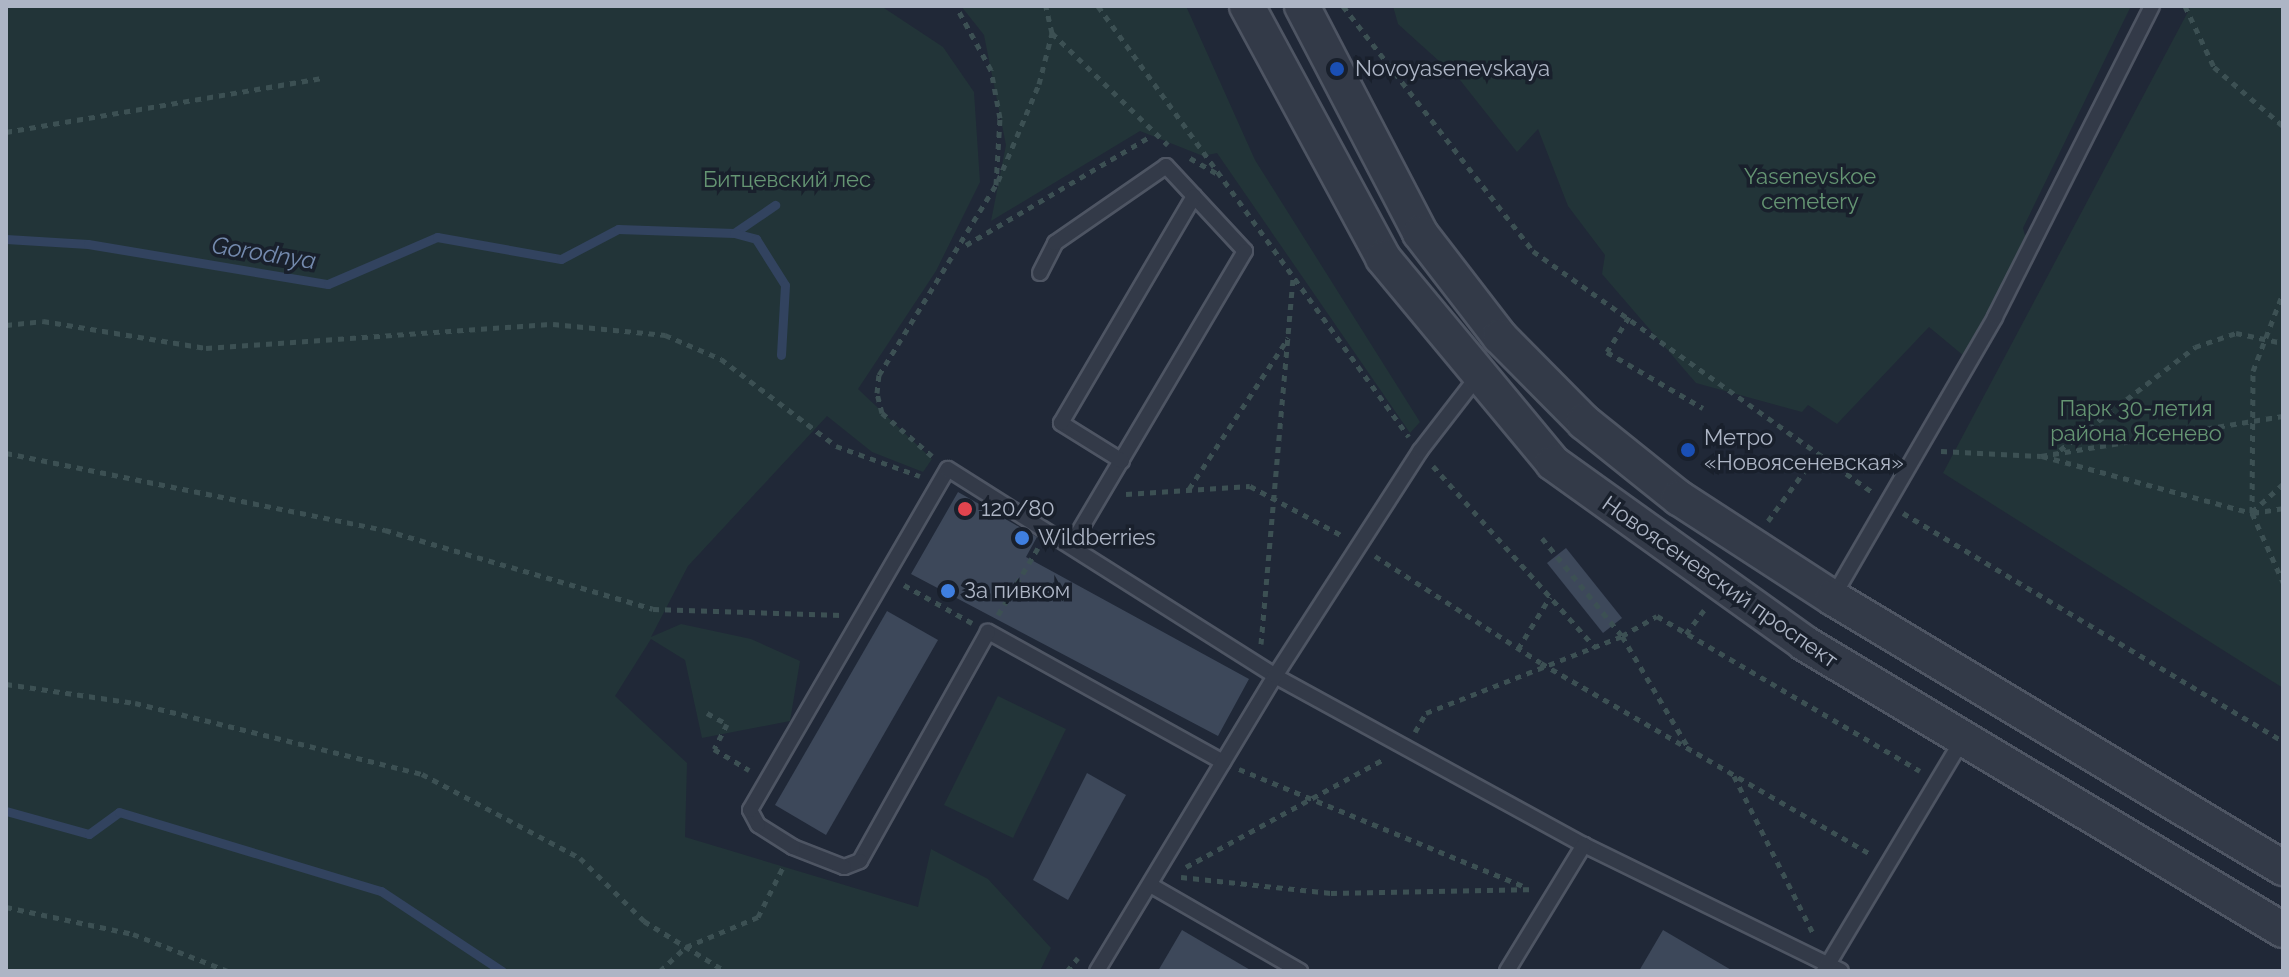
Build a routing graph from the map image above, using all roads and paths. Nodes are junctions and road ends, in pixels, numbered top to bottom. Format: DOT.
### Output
graph roads {
  1 [pos="956,6"];
  2 [pos="1046,6"];
  3 [pos="1098,6"];
  4 [pos="1247,6"];
  5 [pos="1302,6"];
  6 [pos="1343,6"];
  7 [pos="2152,6"];
  8 [pos="2185,6"];
  9 [pos="1052,33"];
  10 [pos="323,78"];
  11 [pos="2283,126"];
  12 [pos="6,132"];
  13 [pos="1151,136"];
  14 [pos="1221,176"];
  15 [pos="996,185"];
  16 [pos="1194,196"];
  17 [pos="965,245"];
  18 [pos="1040,273"];
  19 [pos="1293,276"];
  20 [pos="2283,293"];
  21 [pos="1629,317"];
  22 [pos="6,325"];
  23 [pos="2264,333"];
  24 [pos="1289,337"];
  25 [pos="2283,343"];
  26 [pos="1478,376"];
  27 [pos="1703,408"];
  28 [pos="2283,416"];
  29 [pos="2248,423"];
  30 [pos="1420,451"];
  31 [pos="2059,451"];
  32 [pos="6,453"];
  33 [pos="1817,454"];
  34 [pos="1921,454"];
  35 [pos="2041,456"];
  36 [pos="1122,461"];
  37 [pos="944,476"];
  38 [pos="2283,484"];
  39 [pos="1189,489"];
  40 [pos="1101,496"];
  41 [pos="1277,497"];
  42 [pos="1891,505"];
  43 [pos="2283,508"];
  44 [pos="2252,513"];
  45 [pos="1765,527"];
  46 [pos="1048,531"];
  47 [pos="1542,538"];
  48 [pos="1071,545"];
  49 [pos="1359,546"];
  50 [pos="885,574"];
  51 [pos="2283,582"];
  52 [pos="1550,597"];
  53 [pos="1833,598"];
  54 [pos="1704,610"];
  55 [pos="861,616"];
  56 [pos="988,632"];
  57 [pos="1686,634"];
  58 [pos="1622,636"];
  59 [pos="1595,647"];
  60 [pos="1518,649"];
  61 [pos="1541,663"];
  62 [pos="1258,665"];
  63 [pos="1275,676"];
  64 [pos="6,684"];
  65 [pos="707,713"];
  66 [pos="1962,740"];
  67 [pos="2283,741"];
  68 [pos="1406,747"];
  69 [pos="1690,750"];
  70 [pos="1223,762"];
  71 [pos="1733,775"];
  72 [pos="764,779"];
  73 [pos="1937,780"];
  74 [pos="1310,798"];
  75 [pos="1584,845"];
  76 [pos="793,847"];
  77 [pos="1888,863"];
  78 [pos="2283,868"];
  79 [pos="1152,886"];
  80 [pos="1531,889"];
  81 [pos="1549,896"];
  82 [pos="6,907"];
  83 [pos="2283,930"];
  84 [pos="686,947"];
  85 [pos="1831,968"];
  86 [pos="228,971"];
  87 [pos="660,971"];
  88 [pos="725,971"];
  89 [pos="1097,971"];
  90 [pos="1300,971"];
  91 [pos="1507,971"];
  1 -- 15 [label="path"];
  2 -- 9 [label="path"];
  3 -- 14 [label="path"];
  4 -- 26 [label="street, Новоясеневский проспект"];
  5 -- 53 [label="street, Новоясеневский проспект"];
  6 -- 21 [label="path"];
  7 -- 34 [label="lane"];
  8 -- 11 [label="path"];
  9 -- 13 [label="path"];
  9 -- 15 [label="path"];
  10 -- 12 [label="path"];
  13 -- 14 [label="path"];
  13 -- 17 [label="path"];
  14 -- 19 [label="path"];
  15 -- 17 [label="path"];
  16 -- 18 [label="lane"];
  16 -- 36 [label="lane"];
  16 -- 36 [label="lane"];
  17 -- 37 [label="path"];
  19 -- 24 [label="path"];
  19 -- 30 [label="path"];
  20 -- 23 [label="path"];
  21 -- 27 [label="path"];
  21 -- 33 [label="path"];
  22 -- 37 [label="path"];
  23 -- 25 [label="path"];
  23 -- 29 [label="path"];
  23 -- 31 [label="path"];
  24 -- 39 [label="path"];
  24 -- 41 [label="path"];
  26 -- 30 [label="lane"];
  26 -- 66 [label="street, Новоясеневский проспект"];
  28 -- 29 [label="path"];
  29 -- 31 [label="path"];
  29 -- 44 [label="path"];
  30 -- 49 [label="lane"];
  30 -- 52 [label="path"];
  31 -- 35 [label="path"];
  32 -- 55 [label="path"];
  33 -- 42 [label="path"];
  33 -- 45 [label="path"];
  34 -- 35 [label="path"];
  34 -- 42 [label="lane"];
  35 -- 44 [label="path"];
  36 -- 40 [label="lane"];
  37 -- 46 [label="lane"];
  37 -- 50 [label="lane"];
  38 -- 44 [label="path"];
  39 -- 40 [label="path"];
  39 -- 41 [label="path"];
  40 -- 48 [label="lane"];
  41 -- 49 [label="path"];
  41 -- 62 [label="path"];
  42 -- 53 [label="lane"];
  42 -- 67 [label="path"];
  43 -- 44 [label="path"];
  44 -- 51 [label="path"];
  46 -- 48 [label="lane"];
  46 -- 56 [label="path"];
  47 -- 58 [label="path"];
  48 -- 62 [label="lane"];
  49 -- 60 [label="path"];
  49 -- 63 [label="lane"];
  50 -- 55 [label="lane"];
  50 -- 56 [label="path"];
  52 -- 59 [label="path"];
  52 -- 60 [label="path"];
  53 -- 78 [label="street, Новоясеневский проспект"];
  54 -- 57 [label="path"];
  55 -- 72 [label="lane"];
  56 -- 70 [label="lane"];
  56 -- 76 [label="lane"];
  57 -- 58 [label="path"];
  57 -- 73 [label="path"];
  58 -- 59 [label="path"];
  58 -- 69 [label="path"];
  59 -- 61 [label="path"];
  60 -- 61 [label="path"];
  61 -- 68 [label="path"];
  61 -- 69 [label="path"];
  62 -- 63 [label="lane"];
  63 -- 68 [label="lane"];
  63 -- 70 [label="lane"];
  64 -- 84 [label="path"];
  65 -- 72 [label="path"];
  66 -- 73 [label="lane"];
  66 -- 83 [label="street, Новоясеневский проспект"];
  68 -- 74 [label="path"];
  68 -- 75 [label="lane"];
  69 -- 71 [label="path"];
  70 -- 74 [label="path"];
  70 -- 79 [label="lane"];
  71 -- 77 [label="path"];
  71 -- 85 [label="path"];
  72 -- 76 [label="lane"];
  73 -- 77 [label="lane"];
  74 -- 80 [label="path"];
  74 -- 80 [label="path"];
  75 -- 81 [label="lane"];
  75 -- 85 [label="lane"];
  76 -- 84 [label="path"];
  77 -- 85 [label="lane"];
  79 -- 89 [label="lane"];
  79 -- 90 [label="lane"];
  80 -- 81 [label="path"];
  81 -- 91 [label="lane"];
  82 -- 86 [label="path"];
  84 -- 87 [label="path"];
  84 -- 88 [label="path"];
}
